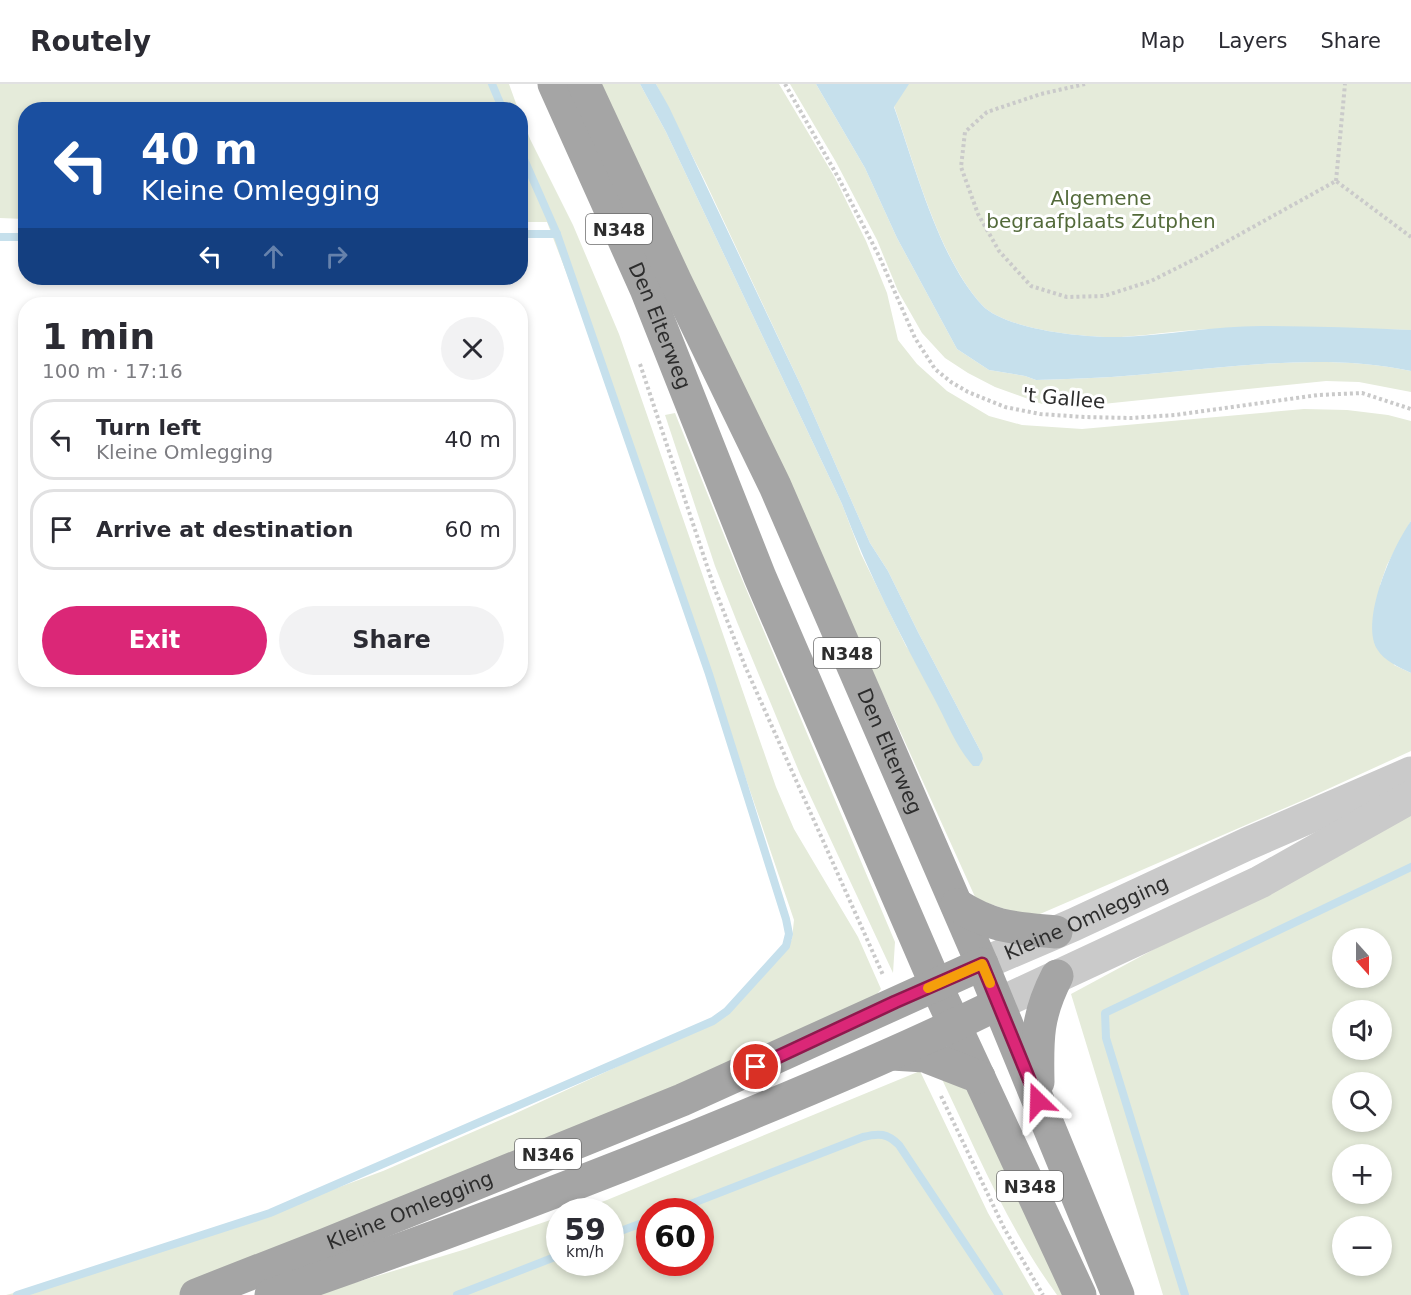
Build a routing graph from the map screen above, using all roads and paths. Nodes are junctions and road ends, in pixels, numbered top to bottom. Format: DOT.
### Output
graph roads {
  1 [pos="554,84"];
  2 [pos="584,84"];
  3 [pos="785,84"];
  4 [pos="1085,84"];
  5 [pos="1345,84"];
  6 [pos="1336,181"];
  7 [pos="1411,237"];
  8 [pos="637,355"];
  9 [pos="1411,409"];
  10 [pos="1411,773"];
  11 [pos="1411,797"];
  12 [pos="957,905"];
  13 [pos="912,926"];
  14 [pos="1056,932"];
  15 [pos="872,951"];
  16 [pos="982,964"];
  17 [pos="1058,976"];
  18 [pos="936,985"];
  19 [pos="895,1002"];
  20 [pos="998,1004"];
  21 [pos="955,1025"];
  22 [pos="892,1054"];
  23 [pos="979,1077"];
  24 [pos="941,1096"];
  25 [pos="1038,1101"];
  26 [pos="195,1295"];
  27 [pos="271,1295"];
  28 [pos="1043,1295"];
  29 [pos="1080,1295"];
  30 [pos="1118,1295"];
  1 -- 13 [label="main road, Den Elterweg / N348"];
  2 -- 12 [label="main road, Den Elterweg / N348"];
  3 -- 9 [label="path, 't Gallee"];
  4 -- 6 [label="path"];
  5 -- 6 [label="path"];
  6 -- 7 [label="path"];
  8 -- 15 [label="path, Den Elterweg"];
  10 -- 14 [label="street, Kleine Omlegging"];
  11 -- 17 [label="street, Kleine Omlegging"];
  12 -- 14 [label="main road"];
  12 -- 16 [label="main road, Den Elterweg / N348"];
  13 -- 18 [label="main road, Den Elterweg / N348"];
  13 -- 19 [label="main road"];
  14 -- 16 [label="street, Kleine Omlegging"];
  16 -- 18 [label="main road, Kleine Omlegging / N346"];
  16 -- 20 [label="main road, Den Elterweg / N348"];
  17 -- 20 [label="street, Kleine Omlegging"];
  17 -- 25 [label="main road"];
  18 -- 19 [label="main road, Kleine Omlegging / N346"];
  18 -- 21 [label="main road, Den Elterweg / N348"];
  19 -- 26 [label="main road, Kleine Omlegging / N346"];
  20 -- 21 [label="main road, Kleine Omlegging / N346"];
  20 -- 25 [label="main road, Den Elterweg / N348"];
  21 -- 22 [label="main road, Kleine Omlegging / N346"];
  21 -- 23 [label="main road, Den Elterweg / N348"];
  22 -- 23 [label="main road"];
  22 -- 27 [label="main road, Kleine Omlegging / N346"];
  23 -- 29 [label="main road, Den Elterweg / N348"];
  24 -- 28 [label="path"];
  25 -- 30 [label="main road, Den Elterweg / N348"];
}
